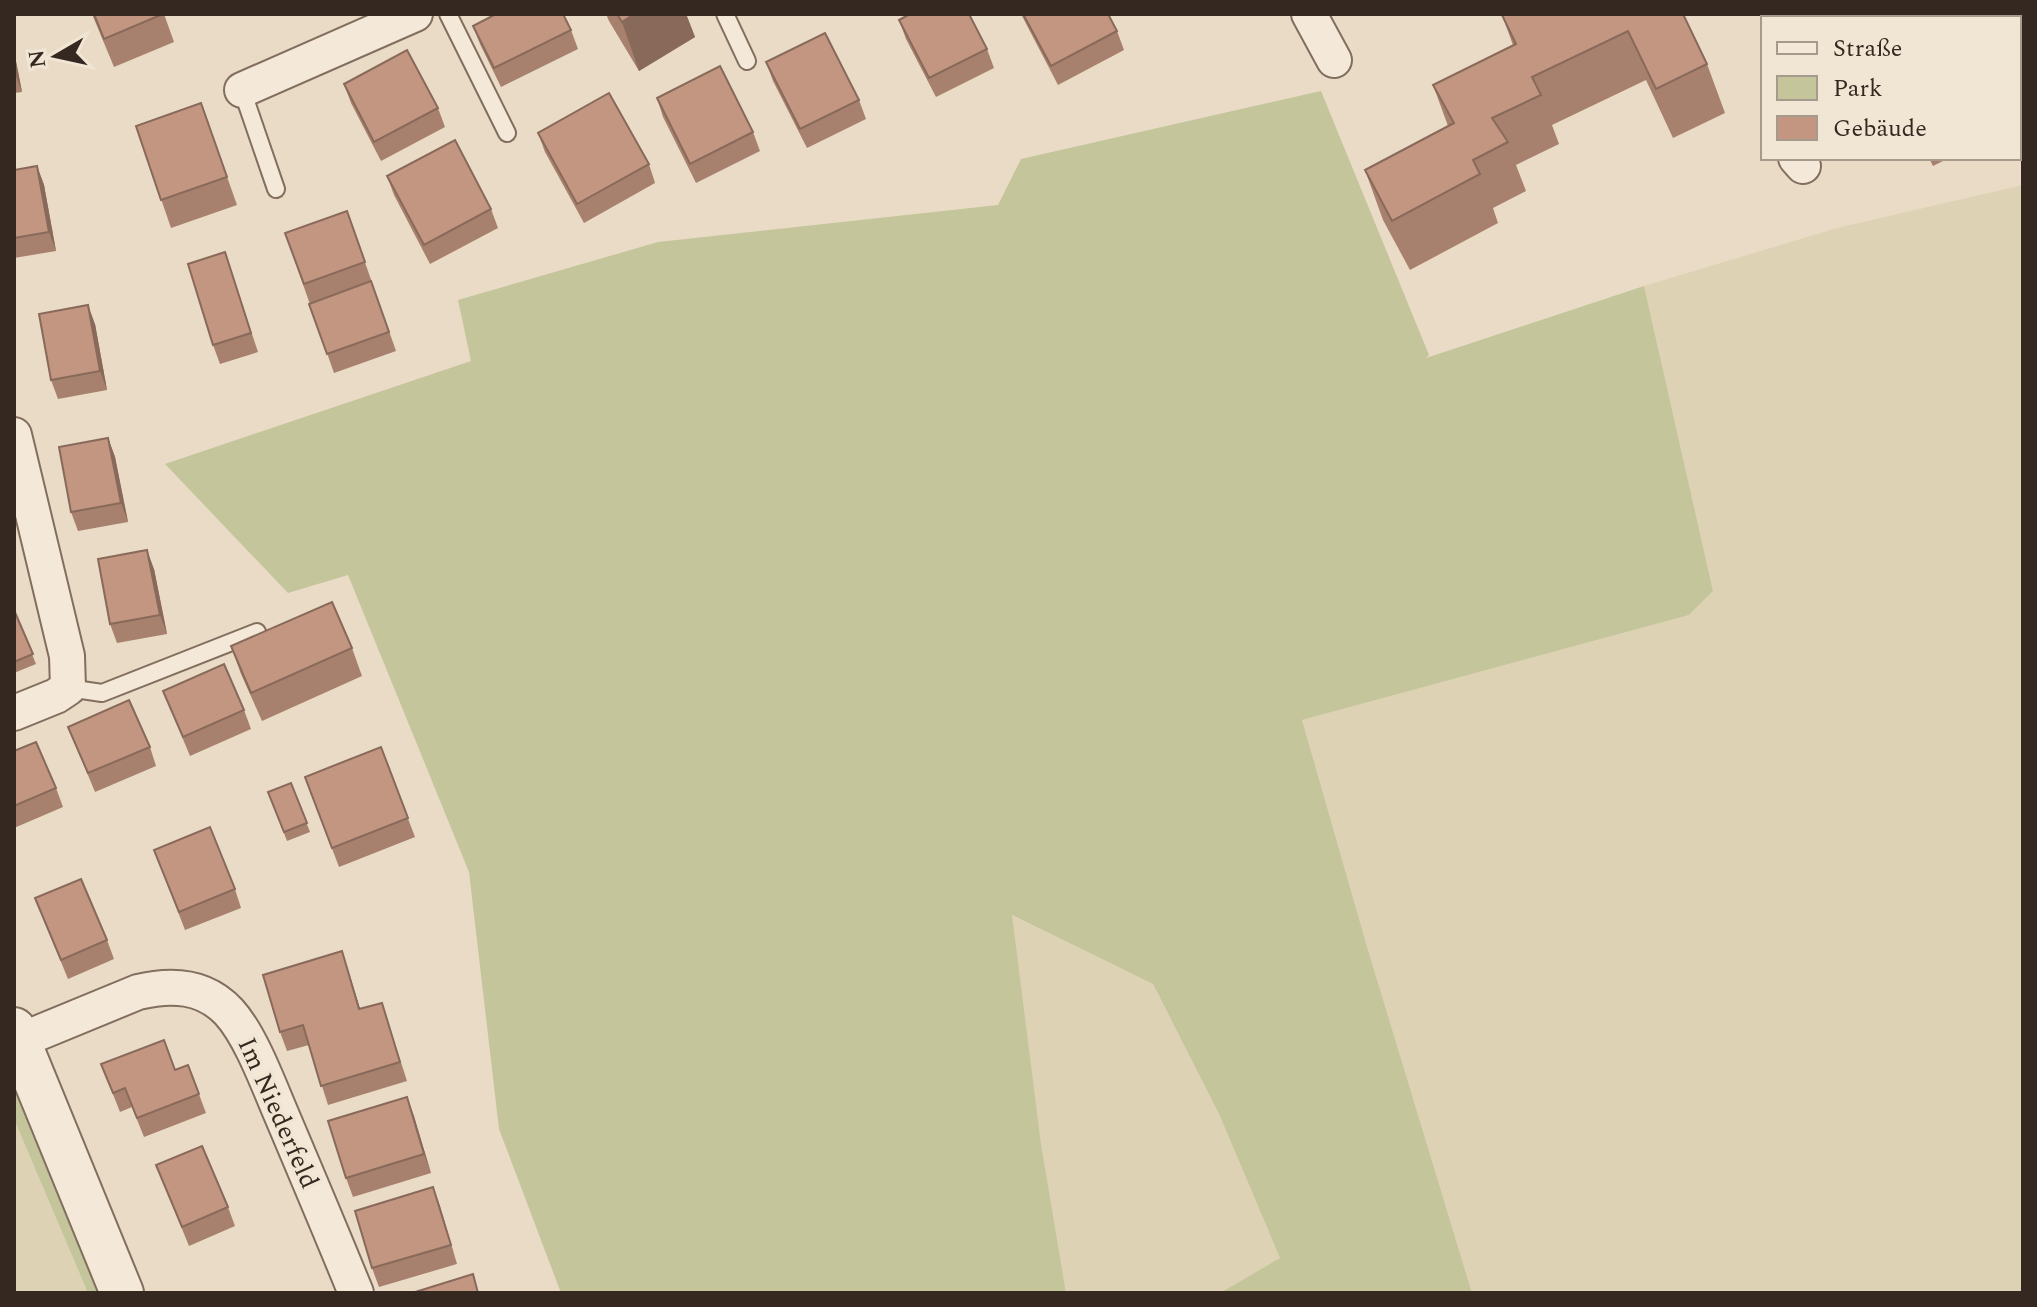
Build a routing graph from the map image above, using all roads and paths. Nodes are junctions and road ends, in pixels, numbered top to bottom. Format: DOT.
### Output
graph roads {
  1 [pos="415,14"];
  2 [pos="448,14"];
  3 [pos="725,14"];
  4 [pos="1309,14"];
  5 [pos="1334,60"];
  6 [pos="747,61"];
  7 [pos="242,90"];
  8 [pos="507,133"];
  9 [pos="276,189"];
  10 [pos="14,435"];
  11 [pos="257,632"];
  12 [pos="68,688"];
  13 [pos="14,713"];
  14 [pos="16,1035"];
  15 [pos="122,1293"];
  16 [pos="356,1293"];
  1 -- 7 [label="street"];
  2 -- 8 [label="lane"];
  3 -- 6 [label="lane"];
  4 -- 5 [label="street"];
  7 -- 9 [label="lane"];
  10 -- 12 [label="street"];
  11 -- 12 [label="lane"];
  12 -- 13 [label="street"];
  14 -- 15 [label="street"];
  14 -- 16 [label="street, Im Niederfeld"];
}
